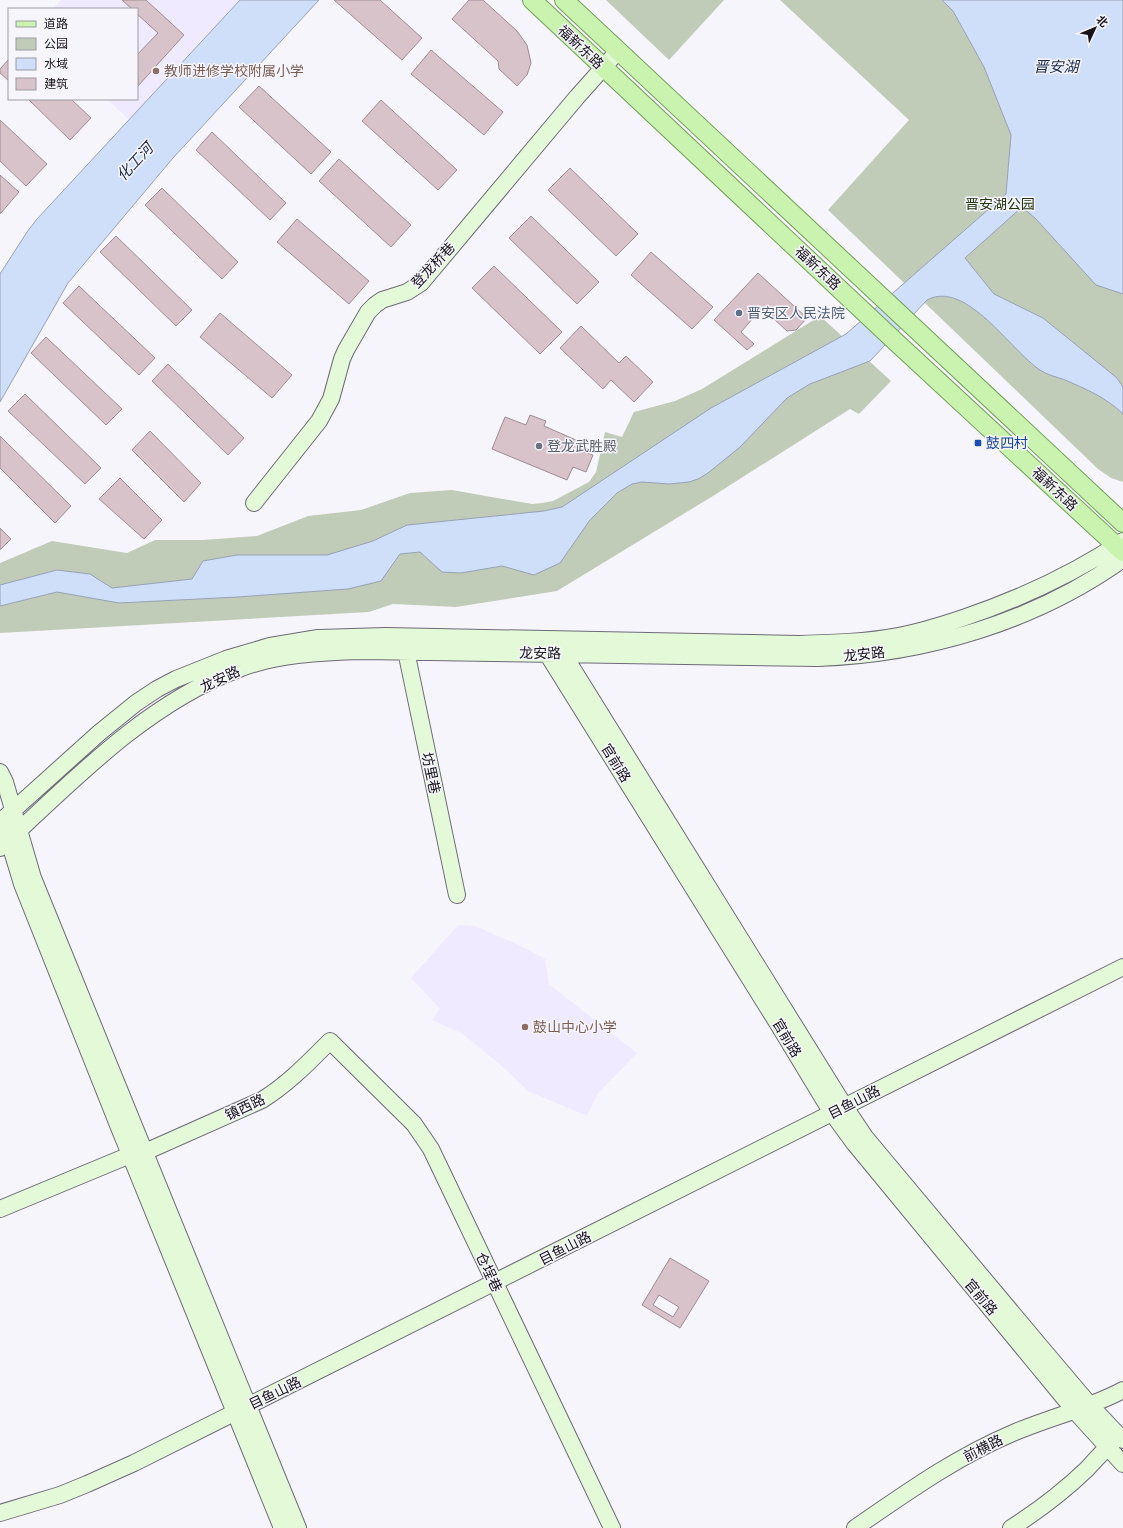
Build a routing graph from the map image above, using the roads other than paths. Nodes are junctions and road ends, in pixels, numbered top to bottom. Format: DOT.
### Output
graph roads {
  1 [pos="532,0"];
  2 [pos="564,0"];
  3 [pos="618,51"];
  4 [pos="604,68"];
  5 [pos="254,503"];
  6 [pos="1123,523"];
  7 [pos="1121,549"];
  8 [pos="550,646"];
  9 [pos="406,651"];
  10 [pos="563,654"];
  11 [pos="0,772"];
  12 [pos="4,816"];
  13 [pos="9,840"];
  14 [pos="457,895"];
  15 [pos="1123,967"];
  16 [pos="330,1041"];
  17 [pos="839,1110"];
  18 [pos="137,1154"];
  19 [pos="0,1208"];
  20 [pos="494,1283"];
  21 [pos="1123,1390"];
  22 [pos="1089,1404"];
  23 [pos="242,1410"];
  24 [pos="1074,1410"];
  25 [pos="1122,1436"];
  26 [pos="1107,1447"];
  27 [pos="1123,1464"];
  28 [pos="0,1513"];
  29 [pos="282,1528"];
  30 [pos="298,1528"];
  31 [pos="612,1528"];
  32 [pos="855,1528"];
  33 [pos="1011,1528"];
  1 -- 4 [label="main road, 福新东路"];
  2 -- 3 [label="main road, 福新东路"];
  3 -- 4 [label="main road, 登龙桥巷"];
  3 -- 6 [label="main road, 福新东路"];
  4 -- 5 [label="main road, 登龙桥巷"];
  4 -- 7 [label="main road, 福新东路"];
  7 -- 8 [label="main road, 龙安路"];
  7 -- 10 [label="main road, 龙安路"];
  8 -- 9 [label="main road, 龙安路"];
  8 -- 10 [label="main road, 官前路"];
  8 -- 12 [label="main road, 龙安路"];
  8 -- 17 [label="main road, 官前路"];
  9 -- 13 [label="main road, 龙安路"];
  9 -- 14 [label="main road, 坊里巷"];
  10 -- 17 [label="main road, 官前路"];
  11 -- 12 [label="main road"];
  12 -- 13 [label="main road"];
  13 -- 18 [label="main road"];
  15 -- 17 [label="main road, 目鱼山路"];
  16 -- 18 [label="main road, 镇西路"];
  16 -- 20 [label="main road, 仓埕巷"];
  17 -- 20 [label="main road, 目鱼山路"];
  17 -- 22 [label="main road, 官前路"];
  17 -- 24 [label="main road, 官前路"];
  18 -- 19 [label="main road, 镇西路"];
  18 -- 23 [label="main road"];
  20 -- 23 [label="main road, 目鱼山路"];
  20 -- 31 [label="main road, 仓埕巷"];
  21 -- 22 [label="main road, 前横路"];
  22 -- 24 [label="main road, 前横路"];
  22 -- 25 [label="main road, 官前路"];
  23 -- 28 [label="main road, 目鱼山路"];
  23 -- 29 [label="main road"];
  23 -- 30 [label="main road"];
  24 -- 26 [label="main road, 官前路"];
  24 -- 32 [label="main road, 前横路"];
  25 -- 26 [label="main road"];
  26 -- 27 [label="main road, 官前路"];
  26 -- 33 [label="main road"];
}
